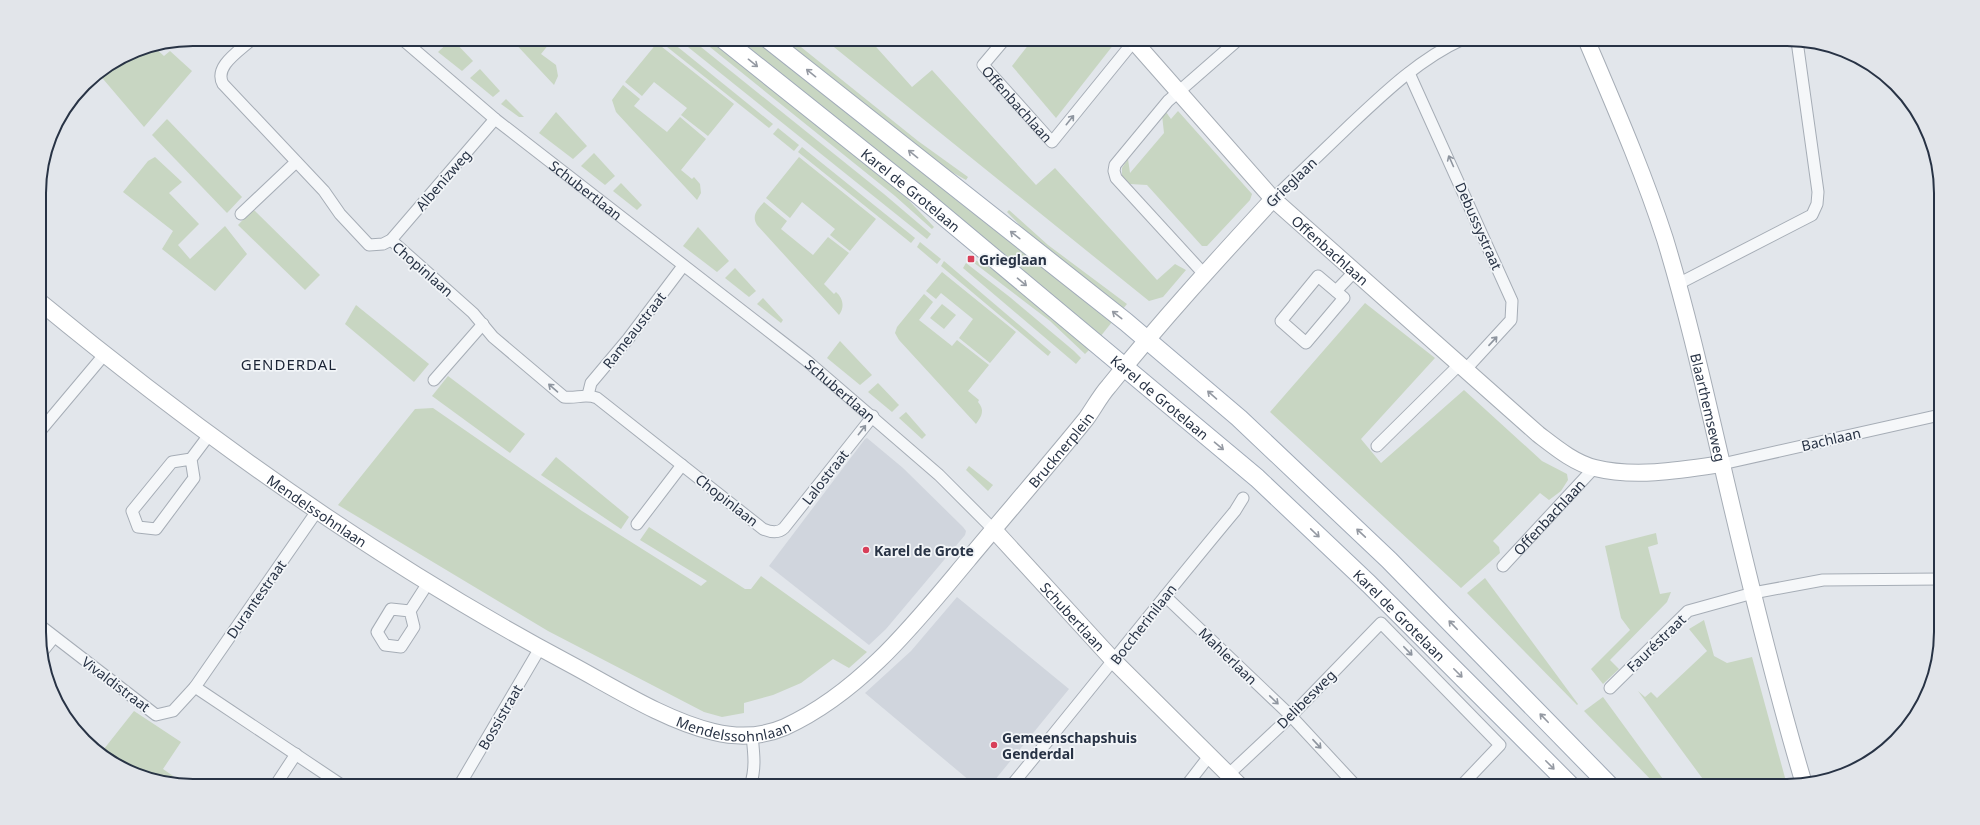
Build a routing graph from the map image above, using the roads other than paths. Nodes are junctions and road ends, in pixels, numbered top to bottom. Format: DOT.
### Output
graph roads {
  1 [pos="245,46"];
  2 [pos="410,46"];
  3 [pos="732,46"];
  4 [pos="777,46"];
  5 [pos="999,46"];
  6 [pos="1128,46"];
  7 [pos="1138,46"];
  8 [pos="1231,46"];
  9 [pos="1439,46"];
  10 [pos="1589,46"];
  11 [pos="1798,46"];
  12 [pos="1409,72"];
  13 [pos="1179,91"];
  14 [pos="495,119"];
  15 [pos="296,162"];
  16 [pos="1273,199"];
  17 [pos="241,214"];
  18 [pos="391,240"];
  19 [pos="683,266"];
  20 [pos="1354,272"];
  21 [pos="1204,274"];
  22 [pos="1678,284"];
  23 [pos="1336,291"];
  24 [pos="46,307"];
  25 [pos="483,324"];
  26 [pos="1148,340"];
  27 [pos="104,355"];
  28 [pos="1124,367"];
  29 [pos="1463,367"];
  30 [pos="434,380"];
  31 [pos="588,395"];
  32 [pos="873,416"];
  33 [pos="1934,416"];
  34 [pos="46,424"];
  35 [pos="209,435"];
  36 [pos="1377,446"];
  37 [pos="191,459"];
  38 [pos="1722,464"];
  39 [pos="682,465"];
  40 [pos="1594,468"];
  41 [pos="1243,498"];
  42 [pos="316,511"];
  43 [pos="637,524"];
  44 [pos="994,530"];
  45 [pos="773,532"];
  46 [pos="1502,566"];
  47 [pos="1934,579"];
  48 [pos="428,583"];
  49 [pos="1753,593"];
  50 [pos="1165,596"];
  51 [pos="410,611"];
  52 [pos="1381,623"];
  53 [pos="46,630"];
  54 [pos="54,637"];
  55 [pos="46,646"];
  56 [pos="540,648"];
  57 [pos="1114,661"];
  58 [pos="195,687"];
  59 [pos="1610,688"];
  60 [pos="1291,716"];
  61 [pos="752,736"];
  62 [pos="296,754"];
  63 [pos="1210,756"];
  64 [pos="1229,774"];
  65 [pos="1803,778"];
  66 [pos="280,779"];
  67 [pos="333,779"];
  68 [pos="463,779"];
  69 [pos="753,779"];
  70 [pos="1017,779"];
  71 [pos="1192,779"];
  72 [pos="1234,779"];
  73 [pos="1350,779"];
  74 [pos="1468,779"];
  75 [pos="1564,779"];
  76 [pos="1603,779"];
  1 -- 15 [label="street, Chopinlaan"];
  2 -- 14 [label="street, Schubertlaan"];
  3 -- 28 [label="main road, Karel de Grotelaan, one-way"];
  26 -- 4 [label="main road, Karel de Grotelaan, one-way"];
  5 -- 6 [label="street, Offenbachlaan, one-way"];
  7 -- 13 [label="street, Offenbachlaan"];
  8 -- 13 [label="street"];
  9 -- 12 [label="street, Grieglaan"];
  10 -- 22 [label="street, Blaarthemseweg"];
  11 -- 22 [label="street"];
  12 -- 16 [label="street, Grieglaan"];
  29 -- 12 [label="street, Debussystraat, one-way"];
  13 -- 16 [label="street, Offenbachlaan"];
  13 -- 21 [label="street"];
  14 -- 18 [label="street, Albenizweg"];
  14 -- 19 [label="street, Schubertlaan"];
  15 -- 17 [label="street"];
  15 -- 18 [label="street, Chopinlaan"];
  16 -- 20 [label="street, Offenbachlaan"];
  16 -- 21 [label="street, Grieglaan"];
  18 -- 25 [label="street, Chopinlaan"];
  19 -- 31 [label="street, Rameaustraat"];
  19 -- 32 [label="street, Schubertlaan"];
  20 -- 23 [label="street"];
  20 -- 29 [label="street, Offenbachlaan"];
  21 -- 26 [label="street, Grieglaan"];
  22 -- 38 [label="street, Blaarthemseweg"];
  23 -- 23 [label="street"];
  24 -- 27 [label="street, Mendelssohnlaan"];
  25 -- 30 [label="street"];
  31 -- 25 [label="street, Chopinlaan, one-way"];
  26 -- 28 [label="street, Grieglaan"];
  76 -- 26 [label="main road, Karel de Grotelaan, one-way"];
  27 -- 34 [label="street"];
  27 -- 35 [label="street, Mendelssohnlaan"];
  28 -- 44 [label="street, Brucknerplein"];
  28 -- 75 [label="main road, Karel de Grotelaan, one-way"];
  29 -- 36 [label="street"];
  29 -- 40 [label="street, Offenbachlaan"];
  31 -- 39 [label="street, Chopinlaan"];
  32 -- 44 [label="street, Schubertlaan"];
  45 -- 32 [label="street, Lalostraat, one-way"];
  33 -- 38 [label="street, Bachlaan"];
  35 -- 37 [label="street"];
  35 -- 42 [label="street, Mendelssohnlaan"];
  37 -- 37 [label="street"];
  38 -- 40 [label="street, Offenbachlaan"];
  38 -- 49 [label="street, Blaarthemseweg"];
  39 -- 43 [label="street, Chopinlaan"];
  39 -- 45 [label="street, Chopinlaan"];
  40 -- 46 [label="street, Offenbachlaan"];
  41 -- 50 [label="street, Boccherinilaan"];
  42 -- 48 [label="street, Mendelssohnlaan"];
  42 -- 58 [label="street, Durantestraat"];
  44 -- 57 [label="street, Schubertlaan"];
  44 -- 61 [label="street, Mendelssohnlaan"];
  47 -- 49 [label="street, Fauréstraat"];
  48 -- 51 [label="street"];
  48 -- 56 [label="street, Mendelssohnlaan"];
  49 -- 59 [label="street, Fauréstraat"];
  49 -- 65 [label="street, Blaarthemseweg"];
  50 -- 57 [label="street, Boccherinilaan"];
  50 -- 60 [label="street, Mahlerlaan, one-way"];
  52 -- 60 [label="street, Delibesweg"];
  52 -- 74 [label="street, Karel de Grotelaan, one-way"];
  53 -- 54 [label="street, Vivaldistraat"];
  54 -- 55 [label="street"];
  54 -- 58 [label="street, Vivaldistraat"];
  56 -- 61 [label="street, Mendelssohnlaan"];
  56 -- 68 [label="street, Bossistraat"];
  57 -- 63 [label="street, Schubertlaan"];
  57 -- 70 [label="street, Boccherinilaan"];
  58 -- 62 [label="street"];
  60 -- 64 [label="street, Delibesweg"];
  60 -- 73 [label="street, Mahlerlaan, one-way"];
  61 -- 69 [label="street"];
  62 -- 66 [label="street"];
  62 -- 67 [label="street"];
  63 -- 64 [label="street, Schubertlaan"];
  63 -- 71 [label="street"];
  64 -- 72 [label="street, Schubertlaan"];
}
